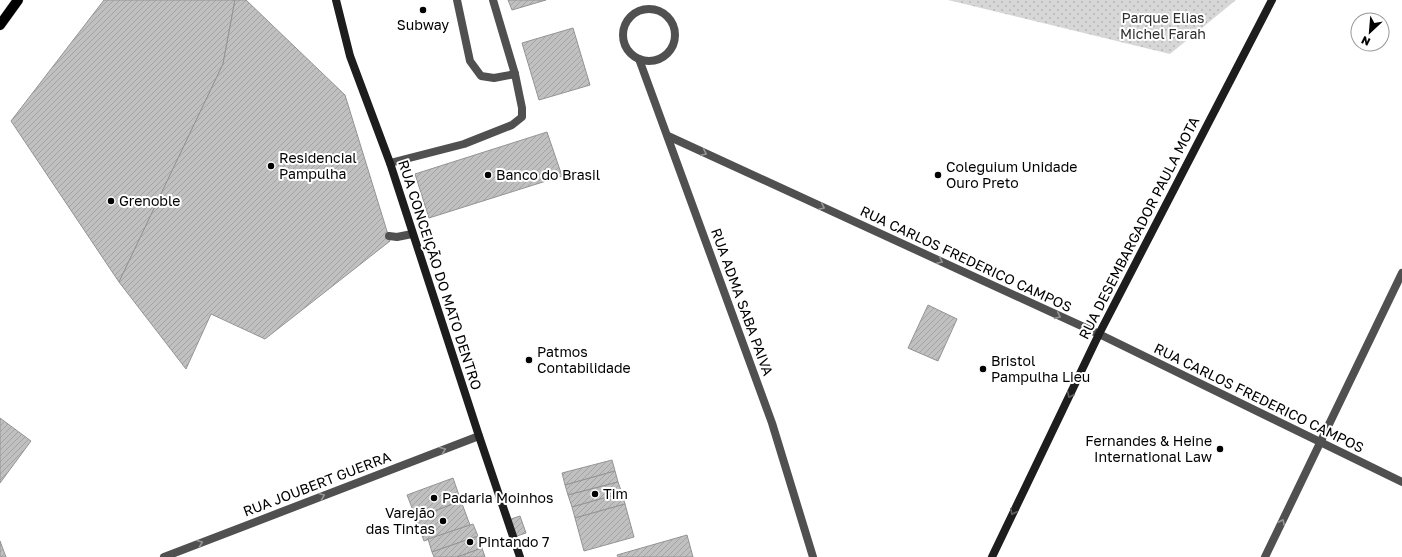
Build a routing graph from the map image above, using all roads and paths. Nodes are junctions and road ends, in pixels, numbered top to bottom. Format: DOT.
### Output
graph roads {
  1 [pos="18,0"];
  2 [pos="336,0"];
  3 [pos="457,0"];
  4 [pos="493,0"];
  5 [pos="1272,0"];
  6 [pos="0,24"];
  7 [pos="639,59"];
  8 [pos="515,74"];
  9 [pos="668,136"];
  10 [pos="390,163"];
  11 [pos="412,234"];
  12 [pos="389,236"];
  13 [pos="1402,273"];
  14 [pos="1099,334"];
  15 [pos="479,436"];
  16 [pos="1321,443"];
  17 [pos="1402,482"];
  18 [pos="164,557"];
  19 [pos="520,557"];
  20 [pos="813,557"];
  21 [pos="992,557"];
  22 [pos="1264,557"];
  1 -- 6 [label="main road"];
  2 -- 10 [label="street, RUA CONCEIÇÃO DO MATO DENTRO"];
  3 -- 8 [label="street"];
  4 -- 8 [label="street"];
  5 -- 14 [label="street, RUA DESEMBARGADOR PAULA MOTA"];
  7 -- 7 [label="street, RUA ADMA SABA PAIVA"];
  7 -- 9 [label="street, RUA ADMA SABA PAIVA"];
  8 -- 10 [label="street"];
  9 -- 14 [label="street, RUA CARLOS FREDERICO CAMPOS, one-way"];
  9 -- 20 [label="street, RUA ADMA SABA PAIVA"];
  10 -- 11 [label="street, RUA CONCEIÇÃO DO MATO DENTRO"];
  11 -- 12 [label="street"];
  11 -- 15 [label="street, RUA CONCEIÇÃO DO MATO DENTRO"];
  13 -- 16 [label="street"];
  14 -- 16 [label="street, RUA CARLOS FREDERICO CAMPOS"];
  14 -- 21 [label="street, RUA DESEMBARGADOR PAULA MOTA, one-way"];
  18 -- 15 [label="street, RUA JOUBERT GUERRA, one-way"];
  15 -- 19 [label="street, RUA CONCEIÇÃO DO MATO DENTRO"];
  16 -- 17 [label="street, RUA CARLOS FREDERICO CAMPOS"];
  22 -- 16 [label="street, one-way"];
}
